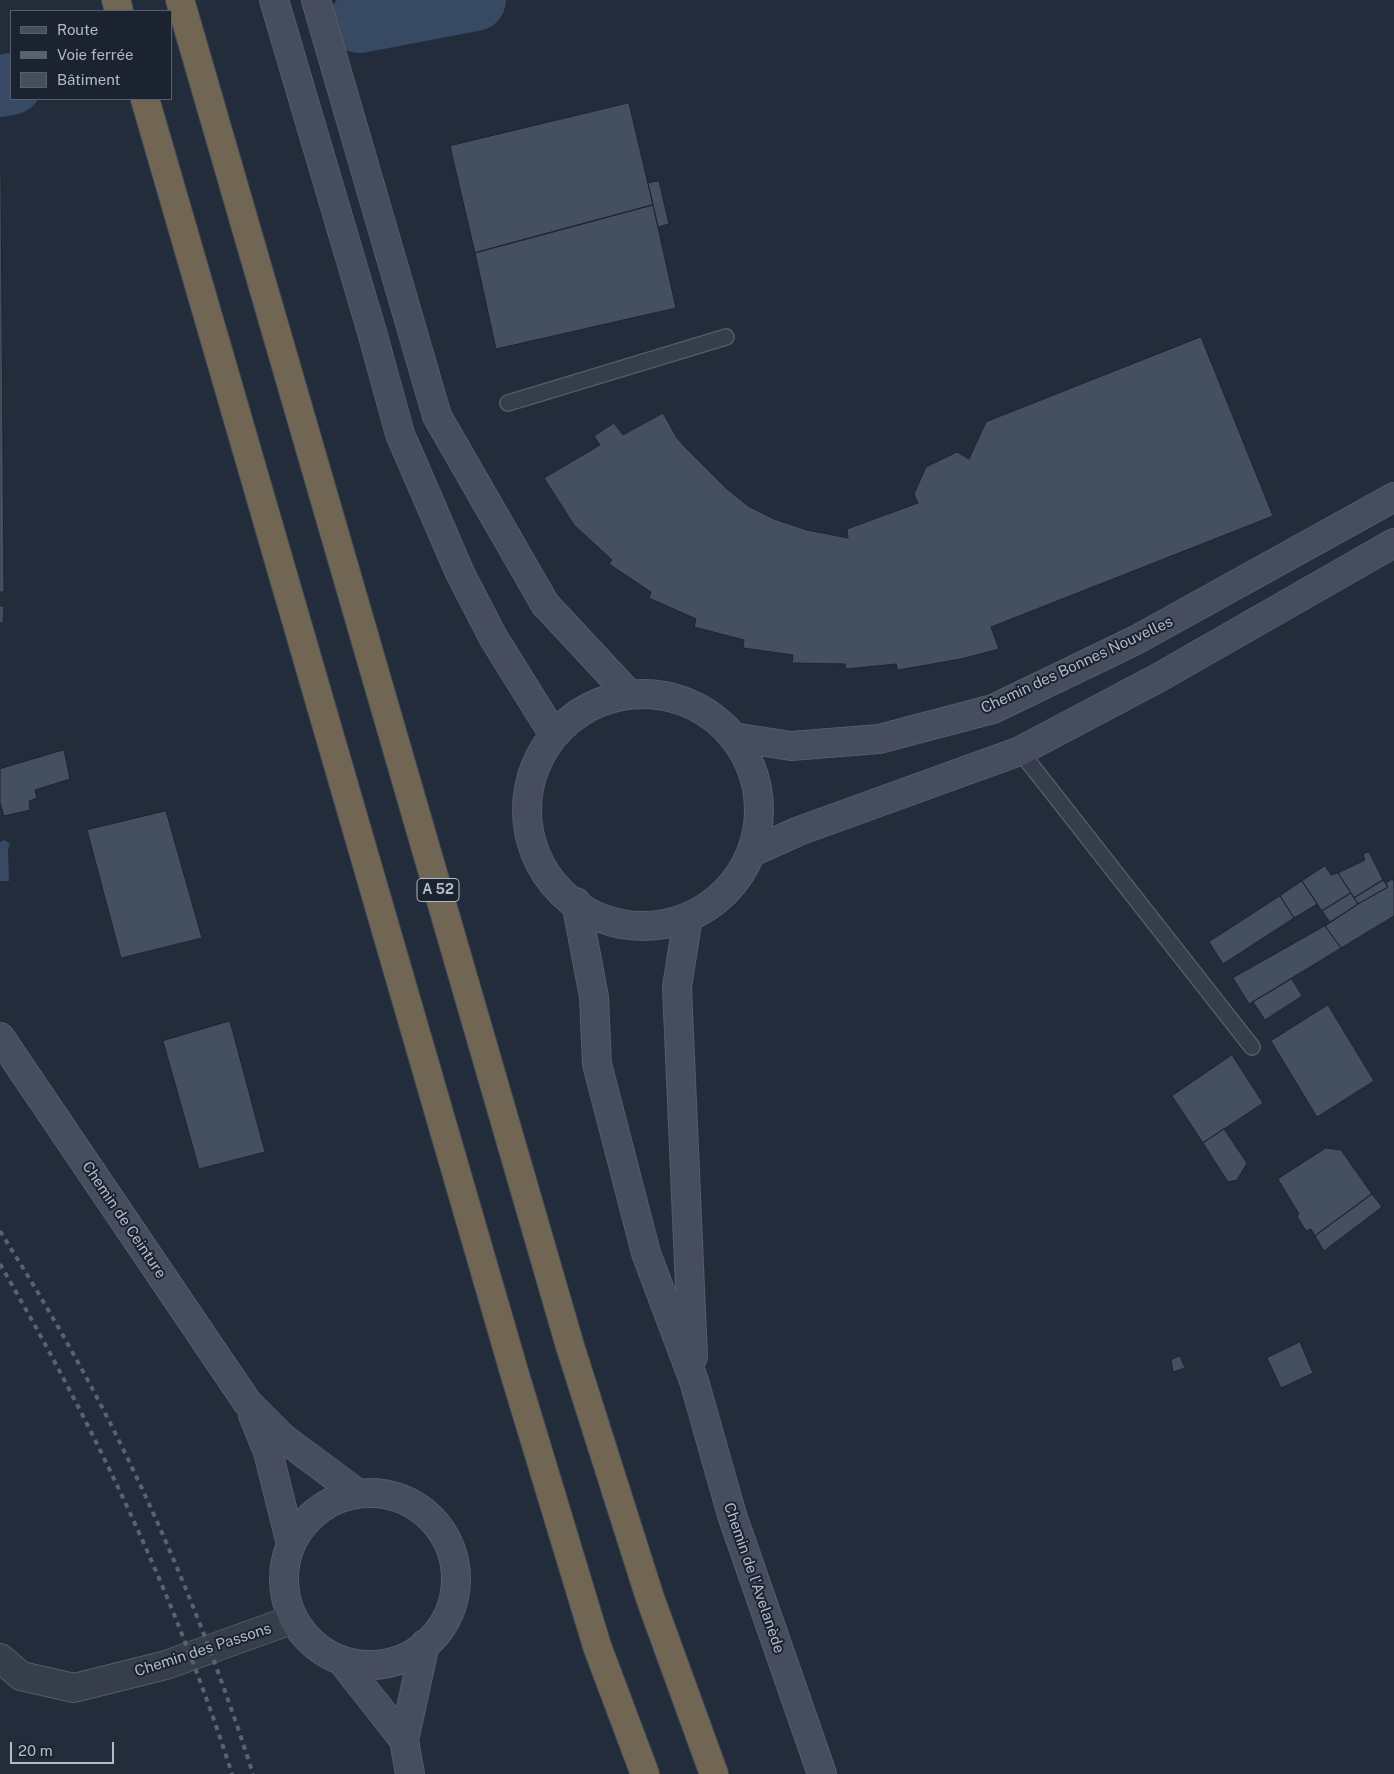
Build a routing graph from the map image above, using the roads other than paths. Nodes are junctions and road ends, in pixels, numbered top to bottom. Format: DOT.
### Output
graph roads {
  1 [pos="180,0"];
  2 [pos="274,0"];
  3 [pos="316,0"];
  4 [pos="145,100"];
  5 [pos="726,337"];
  6 [pos="508,403"];
  7 [pos="1394,497"];
  8 [pos="1394,543"];
  9 [pos="627,692"];
  10 [pos="554,734"];
  11 [pos="733,736"];
  12 [pos="1020,751"];
  13 [pos="752,852"];
  14 [pos="576,902"];
  15 [pos="688,917"];
  16 [pos="0,1037"];
  17 [pos="1252,1047"];
  18 [pos="694,1381"];
  19 [pos="247,1402"];
  20 [pos="357,1493"];
  21 [pos="291,1544"];
  22 [pos="294,1619"];
  23 [pos="426,1644"];
  24 [pos="0,1658"];
  25 [pos="341,1660"];
  26 [pos="404,1740"];
  27 [pos="410,1774"];
  28 [pos="645,1774"];
  29 [pos="714,1774"];
  30 [pos="822,1774"];
  1 -- 29 [label="highway, A 52"];
  2 -- 10 [label="main road"];
  3 -- 9 [label="main road"];
  4 -- 28 [label="highway"];
  5 -- 6 [label="lane"];
  7 -- 11 [label="main road, Chemin des Bonnes Nouvelles"];
  8 -- 12 [label="main road"];
  9 -- 10 [label="main road"];
  9 -- 11 [label="main road"];
  10 -- 14 [label="main road"];
  11 -- 13 [label="main road"];
  12 -- 13 [label="main road"];
  12 -- 17 [label="lane"];
  13 -- 15 [label="main road"];
  14 -- 15 [label="main road"];
  14 -- 18 [label="main road"];
  15 -- 18 [label="main road"];
  16 -- 19 [label="main road, Chemin de Ceinture"];
  18 -- 30 [label="main road, Chemin de l'Avelanède"];
  19 -- 20 [label="main road, Chemin de Ceinture"];
  19 -- 21 [label="main road, Chemin de Ceinture"];
  20 -- 21 [label="main road"];
  20 -- 23 [label="main road"];
  21 -- 22 [label="main road"];
  22 -- 24 [label="street, Chemin des Passons"];
  22 -- 25 [label="main road"];
  23 -- 25 [label="main road"];
  23 -- 26 [label="main road"];
  25 -- 26 [label="main road"];
  26 -- 27 [label="main road"];
}
